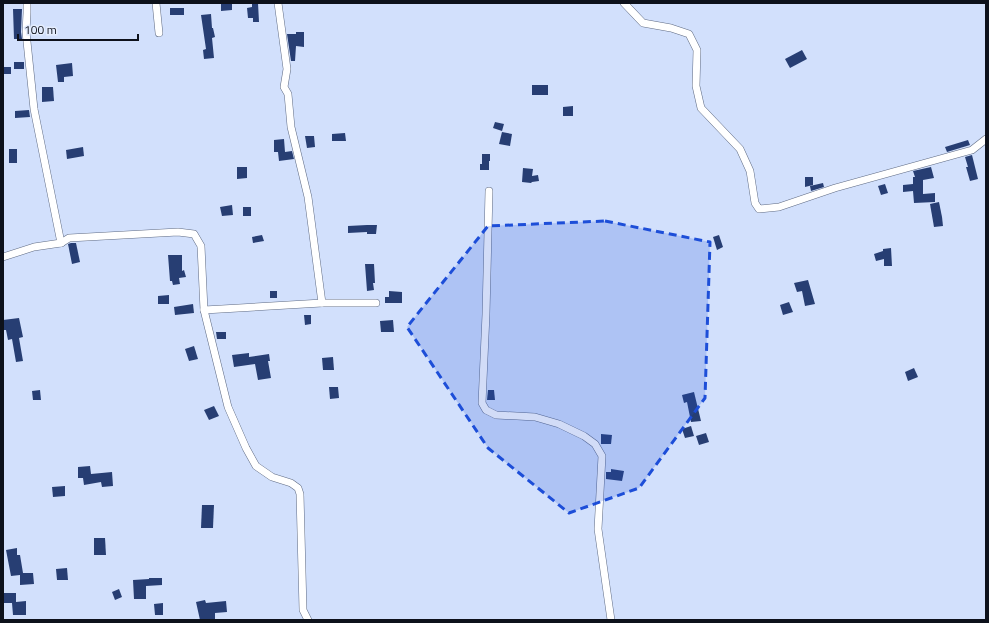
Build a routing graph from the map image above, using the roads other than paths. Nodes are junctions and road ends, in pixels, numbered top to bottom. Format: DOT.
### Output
graph roads {
  1 [pos="26,3"];
  2 [pos="156,3"];
  3 [pos="278,3"];
  4 [pos="624,3"];
  5 [pos="159,34"];
  6 [pos="986,139"];
  7 [pos="489,191"];
  8 [pos="61,243"];
  9 [pos="3,257"];
  10 [pos="322,303"];
  11 [pos="376,303"];
  12 [pos="204,310"];
  13 [pos="308,620"];
  14 [pos="611,620"];
  1 -- 8 [label="street"];
  2 -- 5 [label="street"];
  3 -- 10 [label="street"];
  4 -- 6 [label="street"];
  7 -- 14 [label="street"];
  8 -- 9 [label="street"];
  8 -- 12 [label="street"];
  10 -- 11 [label="street"];
  10 -- 12 [label="street"];
  12 -- 13 [label="street"];
}
